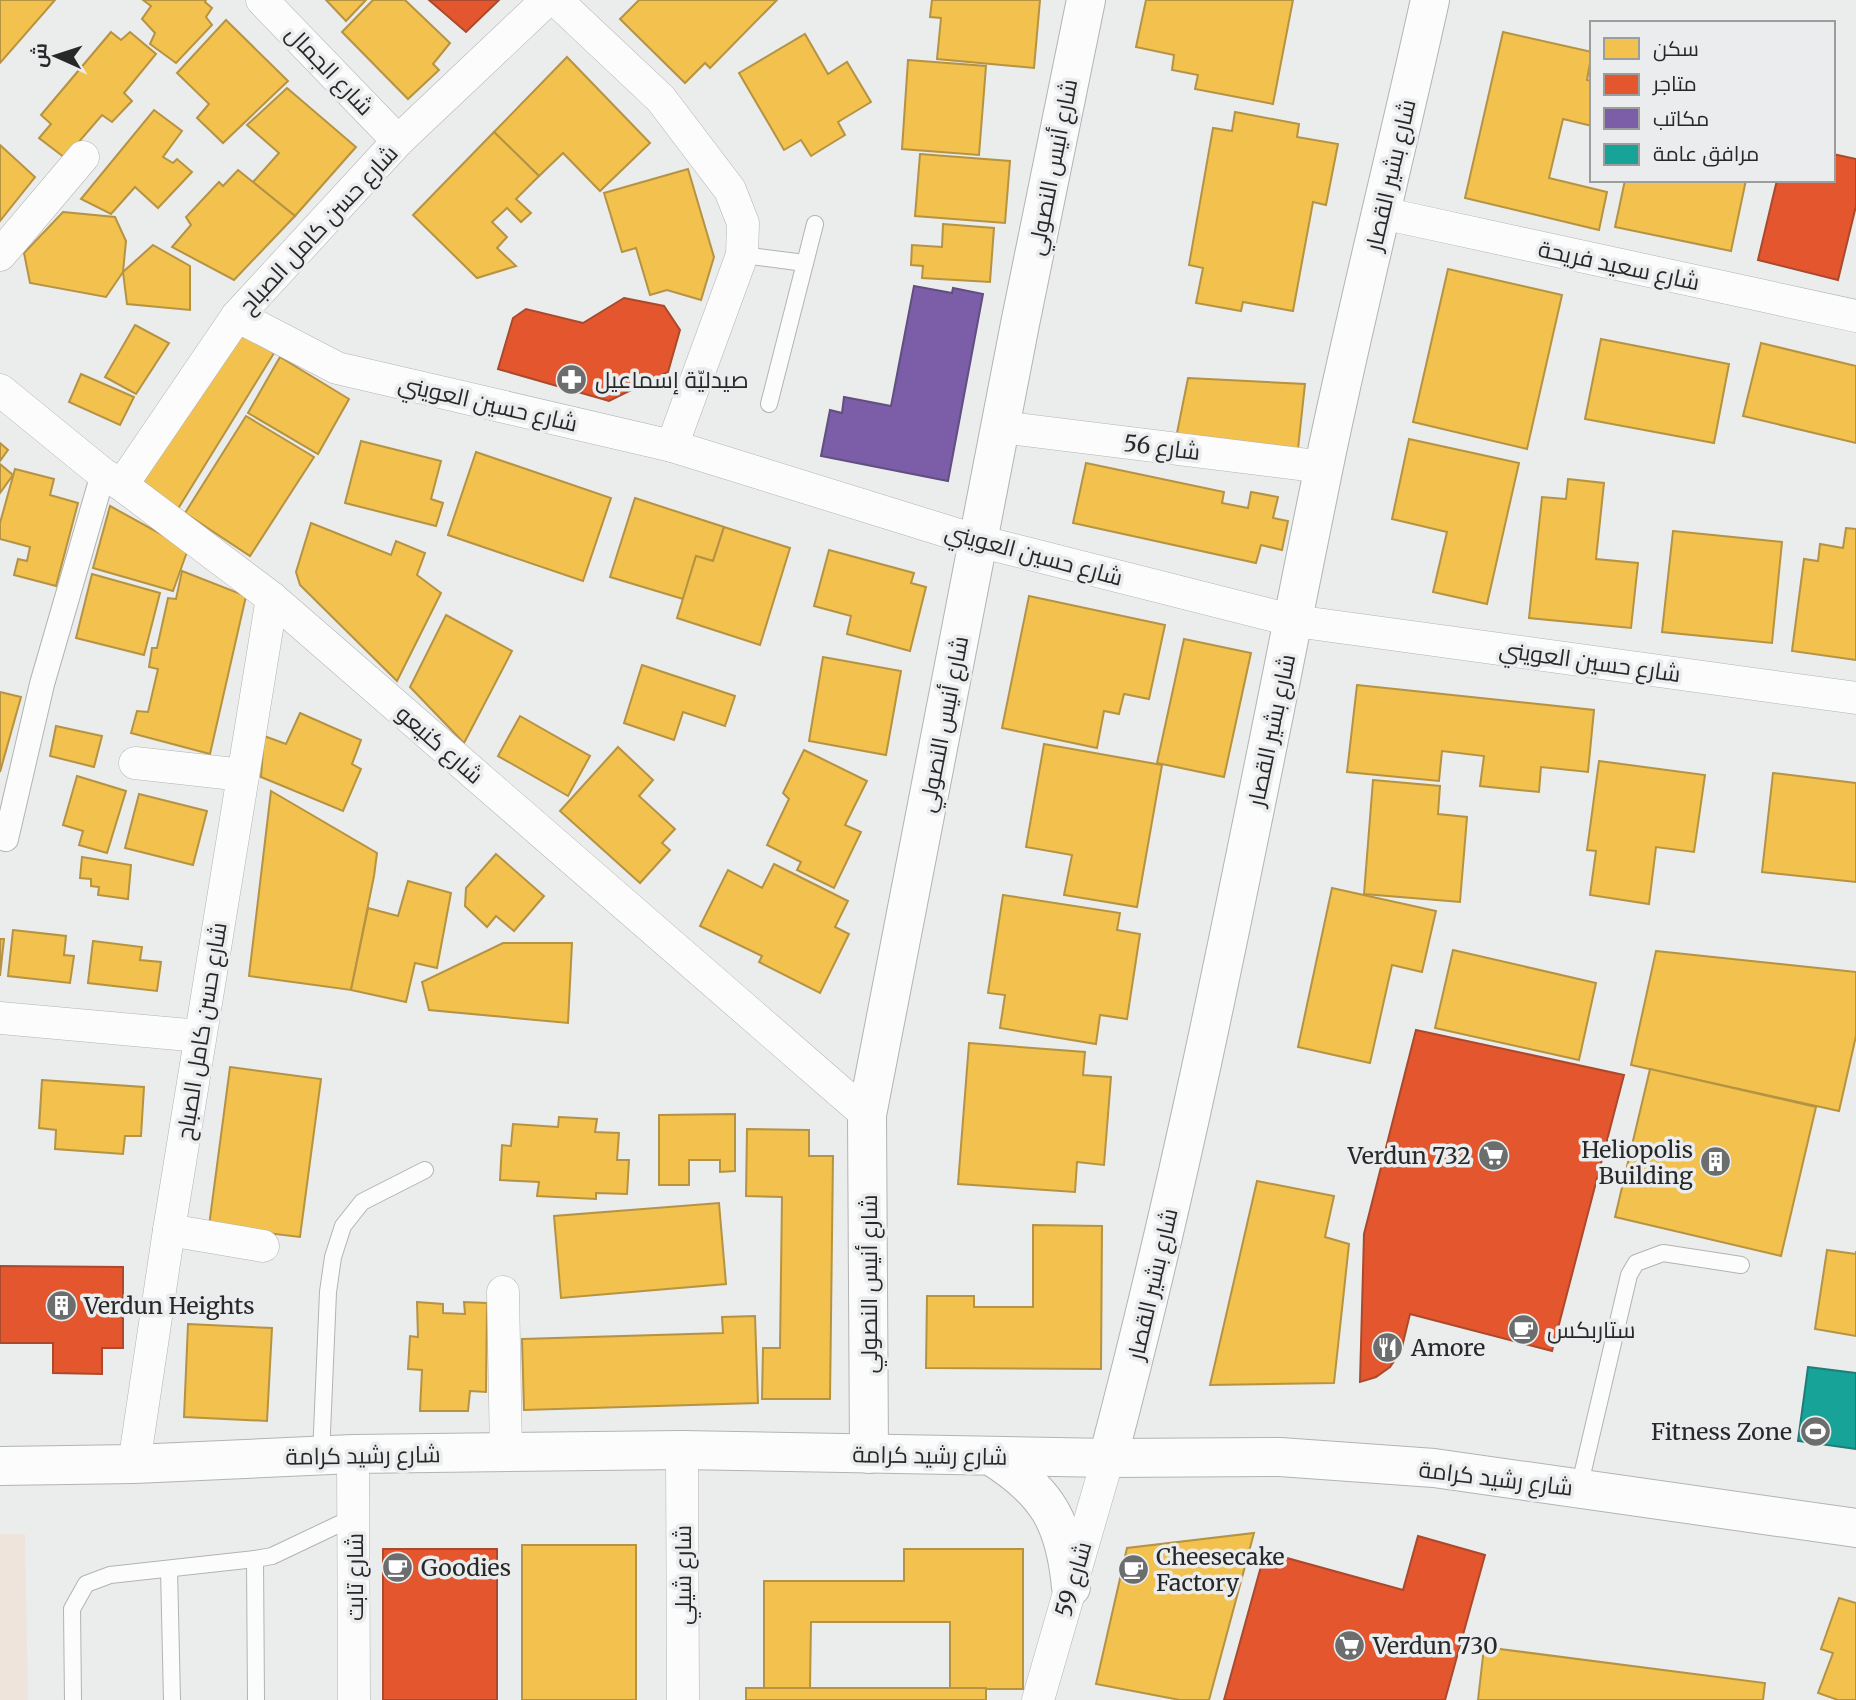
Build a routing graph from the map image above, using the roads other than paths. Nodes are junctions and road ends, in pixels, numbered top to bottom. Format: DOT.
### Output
graph roads {
  1 [pos="262,0"];
  2 [pos="547,0"];
  3 [pos="556,0"];
  4 [pos="1086,0"];
  5 [pos="1430,0"];
  6 [pos="398,141"];
  7 [pos="83,157"];
  8 [pos="1382,213"];
  9 [pos="815,224"];
  10 [pos="742,254"];
  11 [pos="0,255"];
  12 [pos="805,263"];
  13 [pos="237,316"];
  14 [pos="1856,316"];
  15 [pos="0,390"];
  16 [pos="769,404"];
  17 [pos="1000,427"];
  18 [pos="672,446"];
  19 [pos="1324,467"];
  20 [pos="112,480"];
  21 [pos="978,541"];
  22 [pos="272,598"];
  23 [pos="1295,621"];
  24 [pos="1856,698"];
  25 [pos="135,763"];
  26 [pos="243,775"];
  27 [pos="6,839"];
  28 [pos="0,1018"];
  29 [pos="200,1036"];
  30 [pos="867,1115"];
  31 [pos="425,1170"];
  32 [pos="169,1230"];
  33 [pos="263,1246"];
  34 [pos="1741,1265"];
  35 [pos="503,1292"];
  36 [pos="682,1450"];
  37 [pos="506,1452"];
  38 [pos="337,1454"];
  39 [pos="869,1454"];
  40 [pos="991,1457"];
  41 [pos="1108,1458"];
  42 [pos="134,1464"];
  43 [pos="0,1466"];
  44 [pos="1579,1488"];
  45 [pos="354,1517"];
  46 [pos="1856,1528"];
  47 [pos="255,1559"];
  48 [pos="169,1569"];
  49 [pos="1071,1587"];
  50 [pos="73,1700"];
  51 [pos="173,1700"];
  52 [pos="256,1700"];
  53 [pos="354,1700"];
  54 [pos="683,1700"];
  55 [pos="1038,1700"];
  1 -- 6 [label="street, شارع الجمال"];
  2 -- 6 [label="street, شارع حسن كامل الصباح"];
  3 -- 10 [label="street"];
  4 -- 17 [label="street, شارع أنيس النصولي"];
  5 -- 8 [label="street, شارع بشير القصار"];
  6 -- 13 [label="street, شارع حسن كامل الصباح"];
  7 -- 11 [label="street"];
  8 -- 14 [label="street, شارع سعيد فريحة"];
  8 -- 19 [label="street, شارع بشير القصار"];
  9 -- 12 [label="lane"];
  10 -- 12 [label="lane"];
  10 -- 18 [label="street"];
  12 -- 16 [label="lane"];
  13 -- 18 [label="street, شارع حسين العويني"];
  13 -- 20 [label="street, شارع حسن كامل الصباح"];
  15 -- 20 [label="street, شارع كنيعو"];
  17 -- 19 [label="street, شارع 56"];
  17 -- 21 [label="street, شارع أنيس النصولي"];
  18 -- 21 [label="street, شارع حسين العويني"];
  19 -- 23 [label="street, شارع بشير القصار"];
  20 -- 22 [label="street, شارع كنيعو"];
  20 -- 27 [label="street"];
  21 -- 23 [label="street, شارع حسين العويني"];
  21 -- 30 [label="street, شارع أنيس النصولي"];
  22 -- 26 [label="street, شارع حسن كامل الصباح"];
  22 -- 30 [label="street, شارع كنيعو"];
  23 -- 24 [label="street, شارع حسين العويني"];
  23 -- 41 [label="street, شارع بشير القصار"];
  25 -- 26 [label="street"];
  26 -- 29 [label="street, شارع حسن كامل الصباح"];
  28 -- 29 [label="street"];
  29 -- 32 [label="street, شارع حسن كامل الصباح"];
  30 -- 39 [label="street, شارع أنيس النصولي"];
  31 -- 38 [label="lane"];
  32 -- 33 [label="street"];
  32 -- 42 [label="street, شارع حسن كامل الصباح"];
  34 -- 44 [label="lane"];
  35 -- 37 [label="street"];
  36 -- 37 [label="street, شارع رشيد كرامة"];
  36 -- 39 [label="street, شارع رشيد كرامة"];
  36 -- 54 [label="street, شارع شيلي"];
  37 -- 38 [label="street, شارع رشيد كرامة"];
  38 -- 42 [label="street, شارع رشيد كرامة"];
  38 -- 45 [label="street, شارع تابت"];
  39 -- 40 [label="street, شارع رشيد كرامة"];
  40 -- 41 [label="street, شارع رشيد كرامة"];
  40 -- 49 [label="street"];
  41 -- 44 [label="street, شارع رشيد كرامة"];
  41 -- 49 [label="street, شارع 59"];
  42 -- 43 [label="street, شارع رشيد كرامة"];
  44 -- 46 [label="street, شارع رشيد كرامة"];
  45 -- 47 [label="lane"];
  45 -- 53 [label="street, شارع تابت"];
  47 -- 48 [label="lane"];
  47 -- 52 [label="lane"];
  48 -- 50 [label="lane"];
  48 -- 51 [label="lane"];
  49 -- 55 [label="street, شارع 59"];
}
